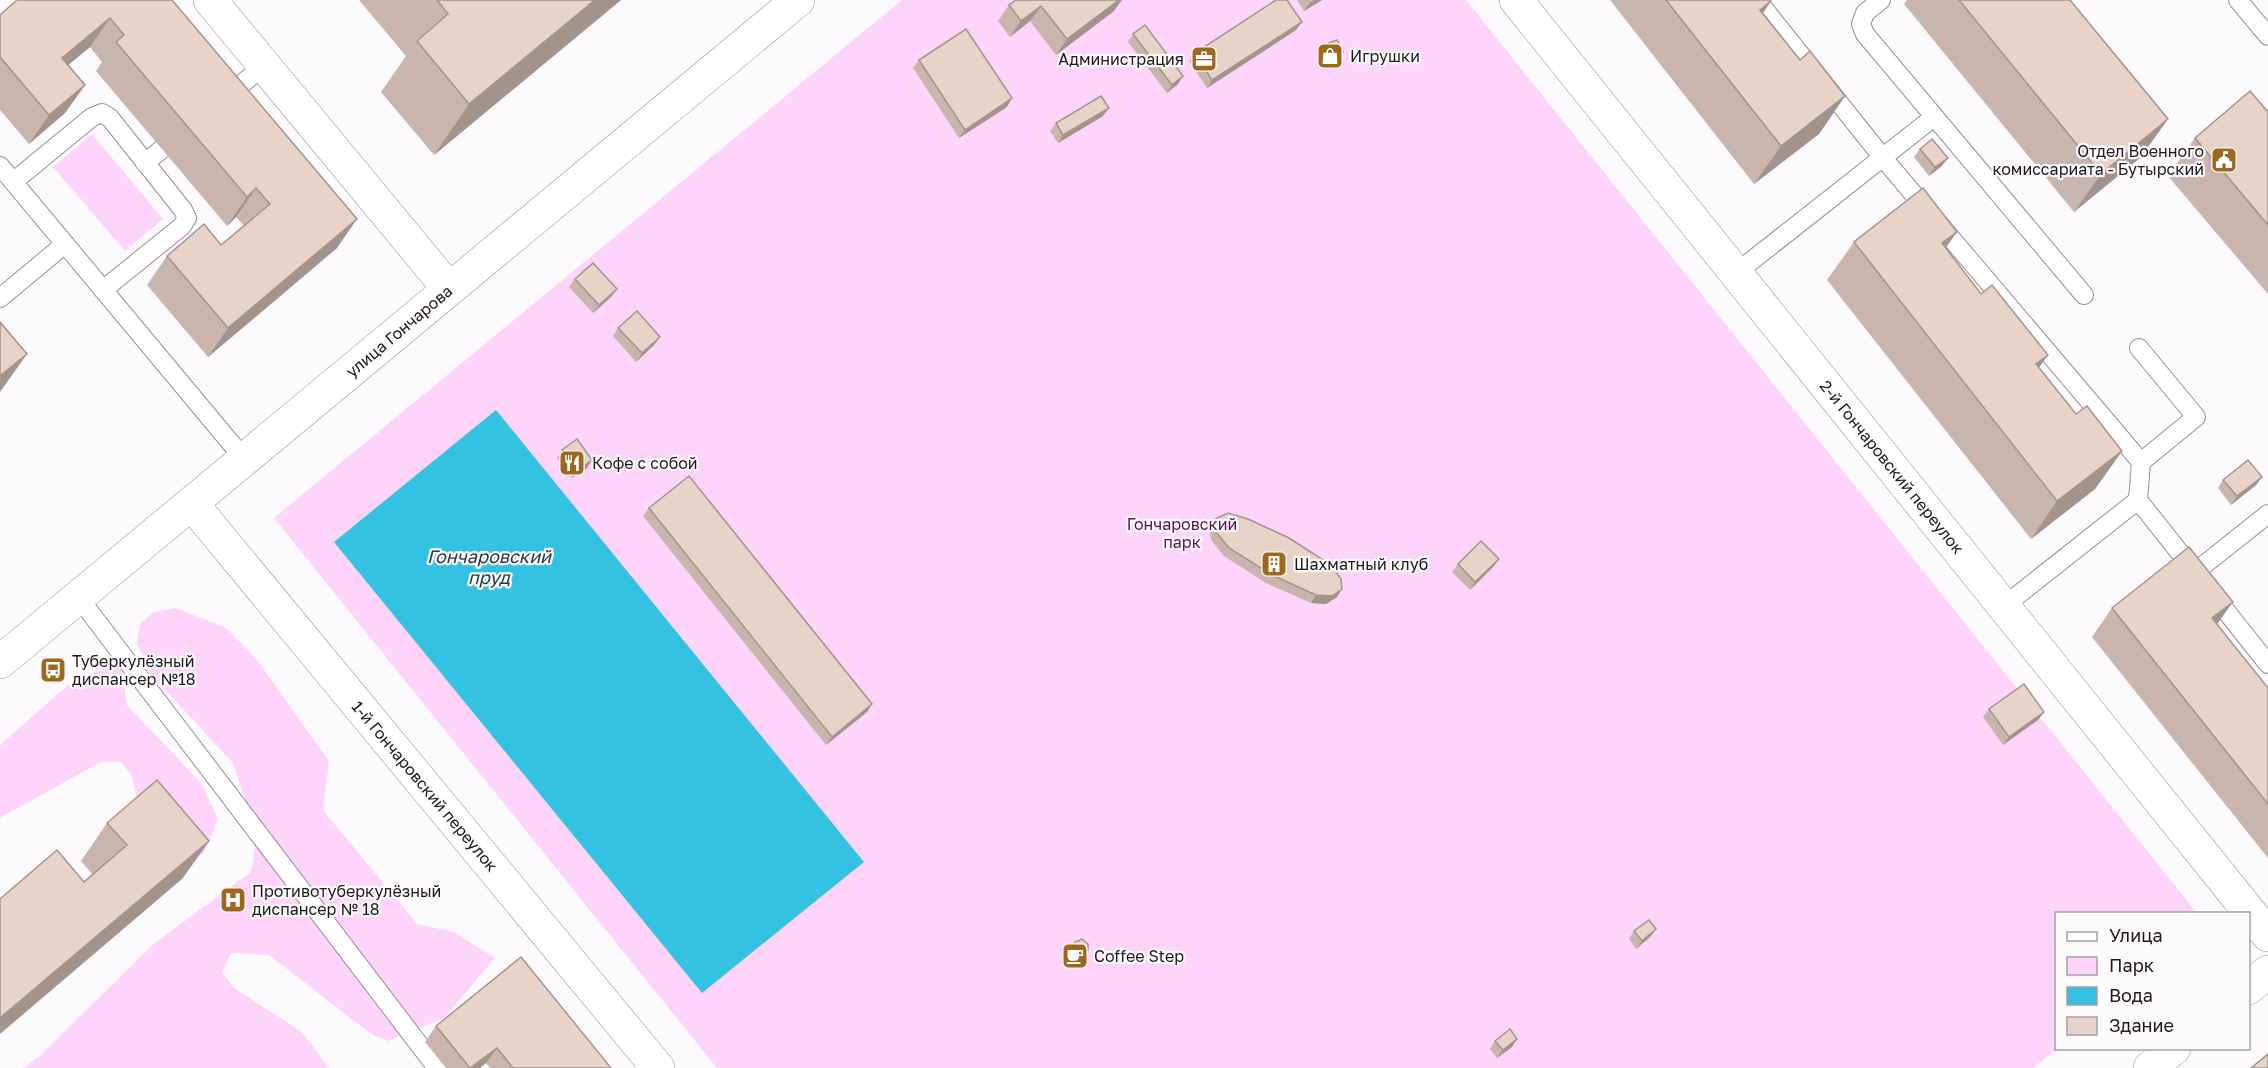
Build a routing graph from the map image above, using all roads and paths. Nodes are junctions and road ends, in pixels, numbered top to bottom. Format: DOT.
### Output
graph roads {
  1 [pos="798,0"];
  2 [pos="1516,0"];
  3 [pos="1757,0"];
  4 [pos="1881,0"];
  5 [pos="2238,0"];
  6 [pos="222,4"];
  7 [pos="2268,36"];
  8 [pos="264,66"];
  9 [pos="216,105"];
  10 [pos="1934,117"];
  11 [pos="162,149"];
  12 [pos="1883,158"];
  13 [pos="145,163"];
  14 [pos="0,166"];
  15 [pos="13,182"];
  16 [pos="64,244"];
  17 [pos="1736,273"];
  18 [pos="449,289"];
  19 [pos="103,290"];
  20 [pos="2084,295"];
  21 [pos="0,298"];
  22 [pos="2139,348"];
  23 [pos="244,460"];
  24 [pos="2141,462"];
  25 [pos="2138,500"];
  26 [pos="192,504"];
  27 [pos="2268,514"];
  28 [pos="2195,572"];
  29 [pos="79,598"];
  30 [pos="2004,606"];
  31 [pos="0,662"];
  32 [pos="2268,664"];
  33 [pos="2250,912"];
  34 [pos="2250,913"];
  35 [pos="2268,935"];
  36 [pos="2268,972"];
  37 [pos="2250,986"];
  38 [pos="2172,1050"];
  39 [pos="437,1068"];
  40 [pos="658,1068"];
  41 [pos="2150,1068"];
  1 -- 18 [label="street, улица Гончарова"];
  2 -- 17 [label="street, 2-й Гончаровский переулок"];
  3 -- 12 [label="lane"];
  4 -- 10 [label="lane"];
  5 -- 7 [label="lane"];
  6 -- 8 [label="street"];
  8 -- 9 [label="lane"];
  8 -- 18 [label="street"];
  10 -- 12 [label="lane"];
  10 -- 20 [label="lane"];
  11 -- 13 [label="lane"];
  12 -- 17 [label="lane"];
  12 -- 24 [label="lane"];
  13 -- 15 [label="lane"];
  13 -- 19 [label="lane"];
  14 -- 15 [label="lane"];
  15 -- 16 [label="lane"];
  16 -- 19 [label="lane"];
  16 -- 21 [label="lane"];
  17 -- 30 [label="street, 2-й Гончаровский переулок"];
  18 -- 23 [label="street, улица Гончарова"];
  19 -- 23 [label="lane"];
  22 -- 24 [label="lane"];
  23 -- 26 [label="street, улица Гончарова"];
  24 -- 25 [label="lane"];
  25 -- 28 [label="lane"];
  25 -- 30 [label="lane"];
  26 -- 29 [label="street, улица Гончарова"];
  26 -- 40 [label="street, 1-й Гончаровский переулок"];
  27 -- 28 [label="lane"];
  28 -- 32 [label="lane"];
  29 -- 31 [label="street, улица Гончарова"];
  29 -- 39 [label="lane"];
  30 -- 33 [label="street, 2-й Гончаровский переулок"];
  34 -- 35 [label="street, 2-й Гончаровский переулок"];
  36 -- 37 [label="street"];
  38 -- 41 [label="street"];
}
